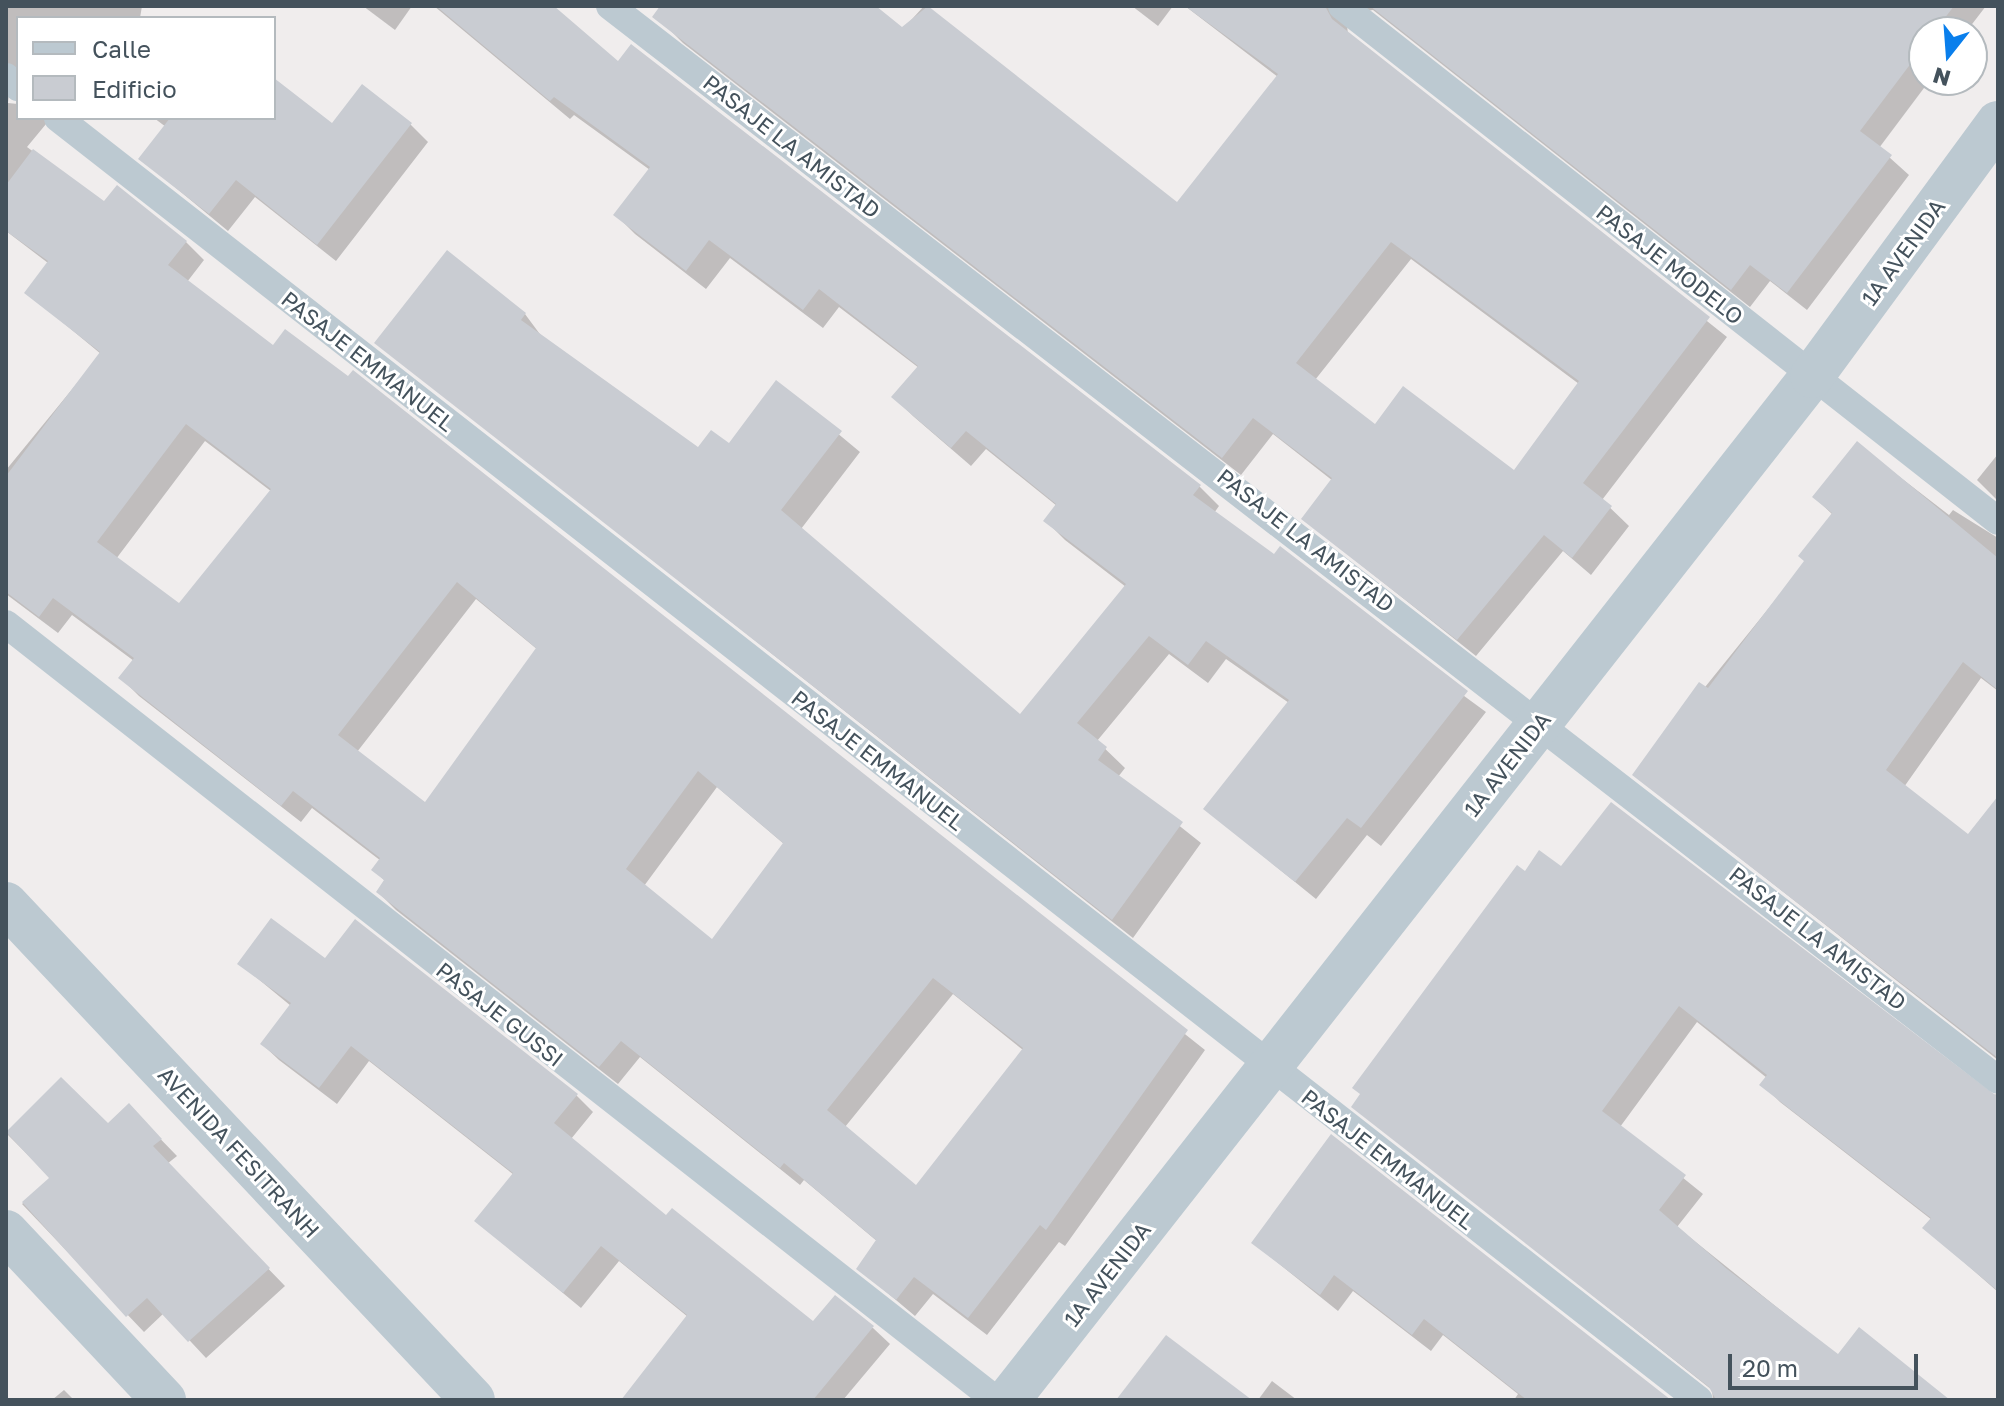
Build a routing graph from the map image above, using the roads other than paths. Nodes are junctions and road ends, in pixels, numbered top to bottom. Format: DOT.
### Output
graph roads {
  1 [pos="610,6"];
  2 [pos="1342,6"];
  3 [pos="61,120"];
  4 [pos="1998,123"];
  5 [pos="1812,376"];
  6 [pos="1998,521"];
  7 [pos="6,624"];
  8 [pos="1541,720"];
  9 [pos="6,904"];
  10 [pos="1269,1067"];
  11 [pos="1998,1080"];
  12 [pos="6,1232"];
  13 [pos="164,1400"];
  14 [pos="473,1400"];
  15 [pos="996,1400"];
  16 [pos="1008,1400"];
  17 [pos="1699,1400"];
  1 -- 8 [label="lane, PASAJE LA AMISTAD"];
  2 -- 5 [label="lane, PASAJE MODELO"];
  3 -- 10 [label="lane, PASAJE EMMANUEL"];
  4 -- 5 [label="street, 1A AVENIDA"];
  5 -- 6 [label="lane, PASAJE MODELO"];
  5 -- 8 [label="street, 1A AVENIDA"];
  7 -- 15 [label="lane, PASAJE GUSSI"];
  8 -- 10 [label="street, 1A AVENIDA"];
  8 -- 11 [label="lane, PASAJE LA AMISTAD"];
  9 -- 14 [label="street, AVENIDA FESITRANH"];
  10 -- 16 [label="street, 1A AVENIDA"];
  10 -- 17 [label="lane, PASAJE EMMANUEL"];
  12 -- 13 [label="street"];
}
